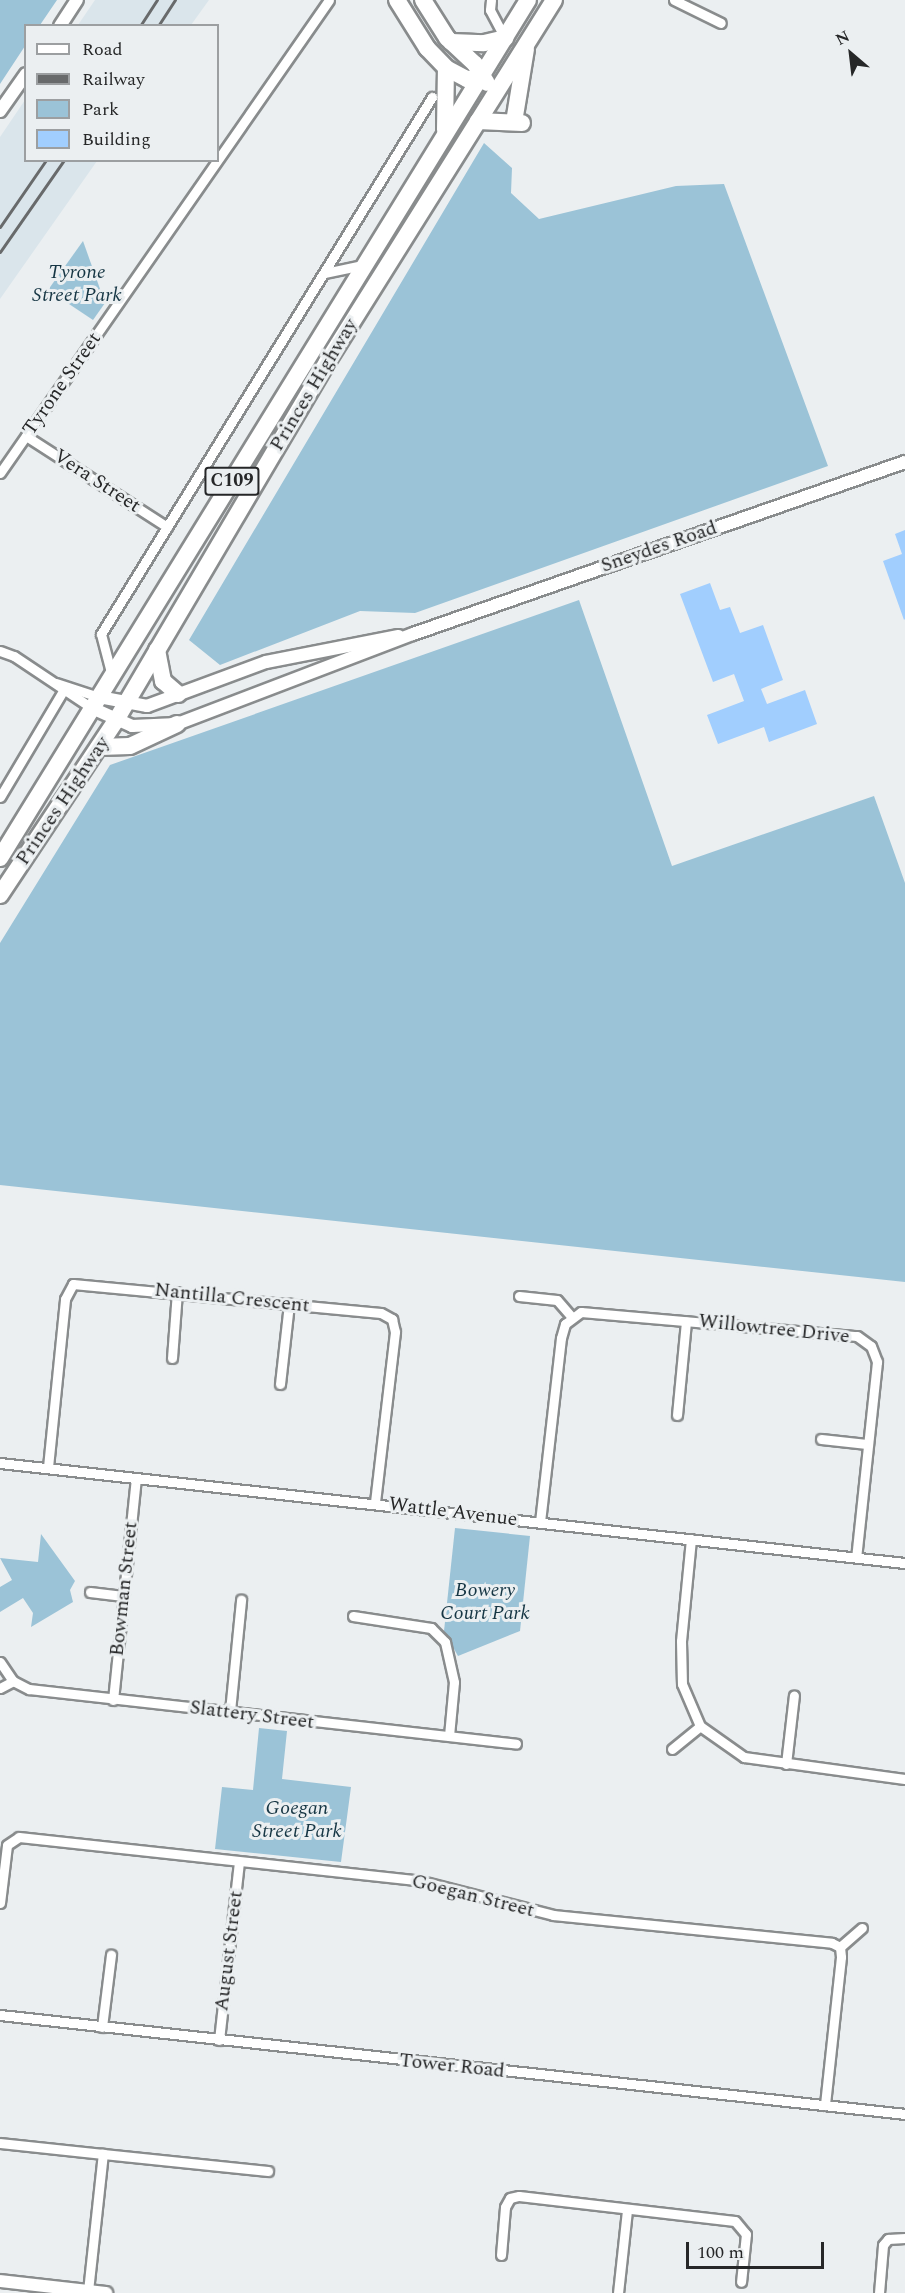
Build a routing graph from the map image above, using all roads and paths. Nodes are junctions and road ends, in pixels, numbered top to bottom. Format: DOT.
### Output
graph roads {
  1 [pos="77,0"];
  2 [pos="329,0"];
  3 [pos="397,0"];
  4 [pos="423,0"];
  5 [pos="528,0"];
  6 [pos="554,0"];
  7 [pos="674,0"];
  8 [pos="488,1"];
  9 [pos="721,23"];
  10 [pos="61,24"];
  11 [pos="505,38"];
  12 [pos="451,42"];
  13 [pos="526,48"];
  14 [pos="446,68"];
  15 [pos="24,77"];
  16 [pos="481,78"];
  17 [pos="496,91"];
  18 [pos="432,97"];
  19 [pos="0,111"];
  20 [pos="478,121"];
  21 [pos="444,137"];
  22 [pos="219,158"];
  23 [pos="216,162"];
  24 [pos="364,265"];
  25 [pos="325,273"];
  26 [pos="26,436"];
  27 [pos="905,462"];
  28 [pos="0,473"];
  29 [pos="167,527"];
  30 [pos="413,634"];
  31 [pos="157,650"];
  32 [pos="0,651"];
  33 [pos="112,676"];
  34 [pos="54,682"];
  35 [pos="63,691"];
  36 [pos="178,694"];
  37 [pos="95,703"];
  38 [pos="125,705"];
  39 [pos="115,722"];
  40 [pos="177,724"];
  41 [pos="99,747"];
  42 [pos="0,797"];
  43 [pos="0,858"];
  44 [pos="0,895"];
  45 [pos="177,1292"];
  46 [pos="519,1296"];
  47 [pos="289,1304"];
  48 [pos="572,1317"];
  49 [pos="686,1321"];
  50 [pos="171,1358"];
  51 [pos="280,1384"];
  52 [pos="677,1415"];
  53 [pos="821,1439"];
  54 [pos="867,1444"];
  55 [pos="0,1463"];
  56 [pos="48,1467"];
  57 [pos="136,1478"];
  58 [pos="375,1503"];
  59 [pos="540,1522"];
  60 [pos="691,1539"];
  61 [pos="856,1557"];
  62 [pos="905,1563"];
  63 [pos="90,1592"];
  64 [pos="123,1596"];
  65 [pos="241,1600"];
  66 [pos="353,1616"];
  67 [pos="0,1662"];
  68 [pos="13,1681"];
  69 [pos="0,1688"];
  70 [pos="794,1695"];
  71 [pos="112,1700"];
  72 [pos="230,1711"];
  73 [pos="700,1726"];
  74 [pos="449,1736"];
  75 [pos="516,1744"];
  76 [pos="672,1749"];
  77 [pos="786,1764"];
  78 [pos="905,1779"];
  79 [pos="239,1862"];
  80 [pos="1,1879"];
  81 [pos="0,1903"];
  82 [pos="862,1928"];
  83 [pos="840,1947"];
  84 [pos="111,1955"];
  85 [pos="0,2015"];
  86 [pos="102,2027"];
  87 [pos="219,2040"];
  88 [pos="825,2105"];
  89 [pos="905,2114"];
  90 [pos="0,2143"];
  91 [pos="103,2154"];
  92 [pos="268,2171"];
  93 [pos="627,2210"];
  94 [pos="905,2238"];
  95 [pos="501,2255"];
  96 [pos="0,2281"];
  97 [pos="741,2282"];
  98 [pos="88,2291"];
  99 [pos="106,2293"];
  100 [pos="618,2293"];
  101 [pos="879,2293"];
  1 -- 10 [label="main road"];
  2 -- 22 [label="street, Tyrone Street"];
  3 -- 14 [label="highway"];
  4 -- 12 [label="highway"];
  5 -- 11 [label="highway, Princes Highway / C109"];
  6 -- 13 [label="highway, Princes Highway / C109"];
  7 -- 9 [label="street"];
  8 -- 11 [label="street"];
  11 -- 12 [label="highway"];
  11 -- 16 [label="highway, Princes Highway / C109"];
  12 -- 16 [label="highway"];
  13 -- 17 [label="highway, Princes Highway / C109"];
  13 -- 20 [label="highway"];
  14 -- 16 [label="highway"];
  14 -- 21 [label="highway"];
  15 -- 19 [label="main road"];
  16 -- 17 [label="highway"];
  16 -- 21 [label="highway, Princes Highway / C109"];
  17 -- 20 [label="highway, Princes Highway / C109"];
  18 -- 25 [label="street"];
  20 -- 31 [label="highway, Princes Highway / C109"];
  21 -- 24 [label="highway, Princes Highway / C109"];
  23 -- 26 [label="street, Tyrone Street"];
  24 -- 25 [label="street"];
  24 -- 33 [label="highway, Princes Highway / C109"];
  25 -- 29 [label="street"];
  26 -- 28 [label="street, Tyrone Street"];
  26 -- 29 [label="street, Vera Street"];
  27 -- 30 [label="main road, Sneydes Road"];
  29 -- 33 [label="street"];
  30 -- 36 [label="main road, Sneydes Road"];
  30 -- 40 [label="main road, Sneydes Road"];
  31 -- 36 [label="highway"];
  31 -- 38 [label="highway, Princes Highway / C109"];
  32 -- 34 [label="street"];
  33 -- 37 [label="highway, Princes Highway / C109"];
  34 -- 35 [label="street"];
  34 -- 37 [label="street"];
  35 -- 37 [label="street"];
  35 -- 42 [label="street"];
  36 -- 38 [label="main road, Sneydes Road"];
  37 -- 38 [label="main road, Sneydes Road"];
  37 -- 39 [label="main road, Sneydes Road"];
  37 -- 43 [label="highway, Princes Highway / C109"];
  38 -- 39 [label="highway, Princes Highway / C109"];
  39 -- 40 [label="main road, Sneydes Road"];
  39 -- 41 [label="highway, Princes Highway / C109"];
  40 -- 41 [label="highway"];
  41 -- 44 [label="highway, Princes Highway / C109"];
  45 -- 47 [label="street, Nantilla Crescent"];
  45 -- 50 [label="street"];
  45 -- 56 [label="street, Nantilla Crescent"];
  46 -- 48 [label="street"];
  47 -- 51 [label="street"];
  47 -- 58 [label="street, Nantilla Crescent"];
  48 -- 49 [label="street, Willowtree Drive"];
  48 -- 59 [label="street"];
  49 -- 52 [label="street"];
  49 -- 54 [label="street, Willowtree Drive"];
  53 -- 54 [label="street"];
  54 -- 61 [label="street, Willowtree Drive"];
  55 -- 56 [label="street, Wattle Avenue"];
  56 -- 57 [label="street, Wattle Avenue"];
  57 -- 58 [label="street, Wattle Avenue"];
  57 -- 64 [label="street, Bowman Street"];
  58 -- 59 [label="street, Wattle Avenue"];
  59 -- 60 [label="street, Wattle Avenue"];
  60 -- 61 [label="street, Wattle Avenue"];
  60 -- 73 [label="street"];
  61 -- 62 [label="street, Wattle Avenue"];
  63 -- 64 [label="street"];
  64 -- 71 [label="street, Bowman Street"];
  65 -- 72 [label="street"];
  66 -- 74 [label="street"];
  67 -- 68 [label="street"];
  68 -- 69 [label="street"];
  68 -- 71 [label="street, Slattery Street"];
  70 -- 77 [label="street"];
  71 -- 72 [label="street, Slattery Street"];
  72 -- 74 [label="street, Slattery Street"];
  73 -- 76 [label="street"];
  73 -- 77 [label="street"];
  74 -- 75 [label="street, Slattery Street"];
  77 -- 78 [label="street"];
  79 -- 80 [label="street, Goegan Street"];
  79 -- 83 [label="street, Goegan Street"];
  79 -- 87 [label="street, August Street"];
  80 -- 81 [label="street, Goegan Street"];
  82 -- 83 [label="street"];
  83 -- 88 [label="street"];
  84 -- 86 [label="street"];
  85 -- 86 [label="street, Tower Road"];
  86 -- 87 [label="street, Tower Road"];
  87 -- 88 [label="street, Tower Road"];
  88 -- 89 [label="street, Tower Road"];
  90 -- 91 [label="street"];
  91 -- 92 [label="street"];
  91 -- 98 [label="street"];
  93 -- 95 [label="street"];
  93 -- 97 [label="street"];
  93 -- 100 [label="street"];
  94 -- 101 [label="street"];
  96 -- 98 [label="main road"];
  98 -- 99 [label="main road"];
}
